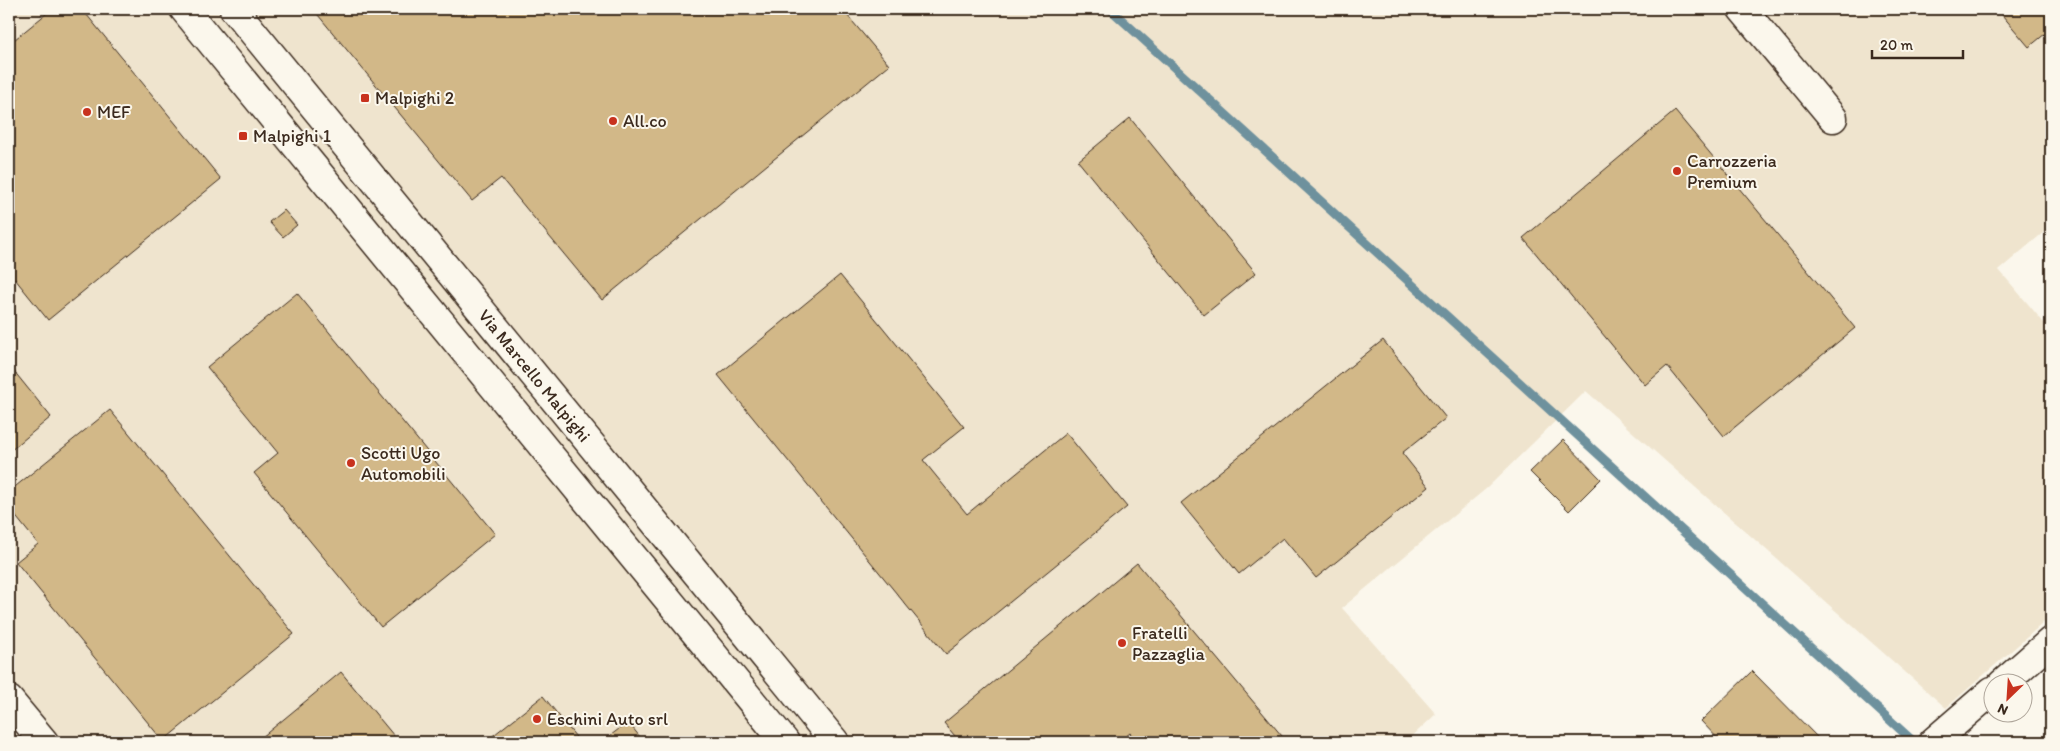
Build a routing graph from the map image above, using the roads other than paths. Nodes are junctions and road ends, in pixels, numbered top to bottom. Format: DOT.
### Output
graph roads {
  1 [pos="184,9"];
  2 [pos="234,9"];
  3 [pos="1742,9"];
  4 [pos="1832,118"];
  5 [pos="2051,641"];
  6 [pos="2013,674"];
  7 [pos="9,700"];
  8 [pos="1982,700"];
  9 [pos="1937,739"];
  10 [pos="44,742"];
  11 [pos="785,742"];
  12 [pos="835,742"];
  1 -- 11 [label="street"];
  2 -- 12 [label="street, Via Marcello Malpighi"];
  3 -- 4 [label="street"];
  5 -- 6 [label="street"];
  7 -- 10 [label="street"];
  8 -- 9 [label="street"];
}
